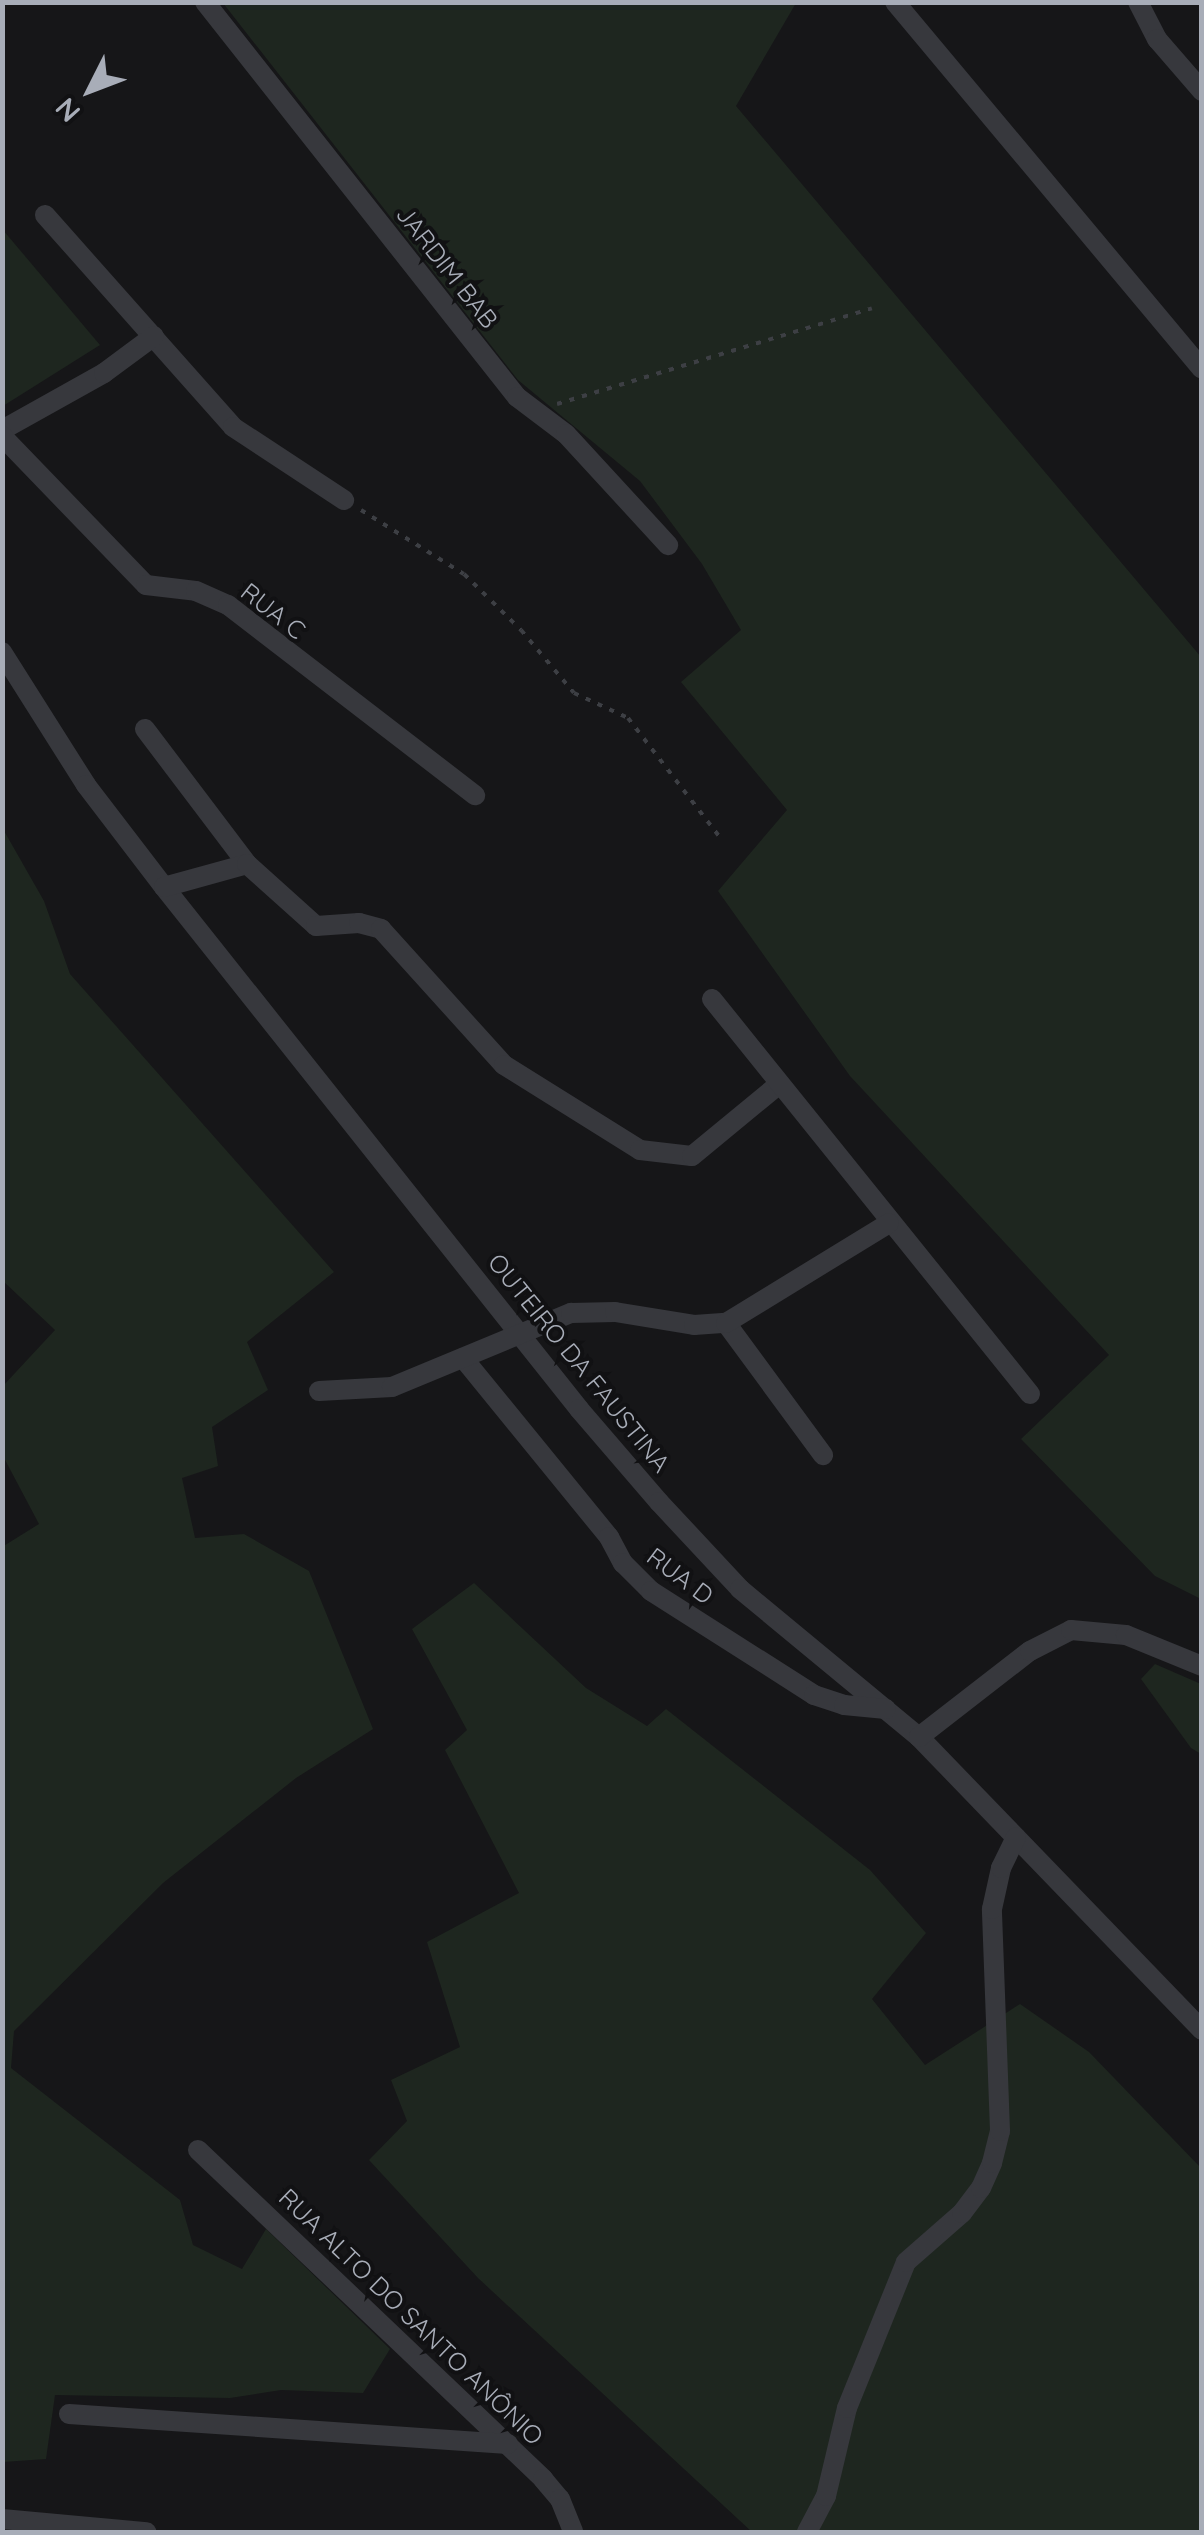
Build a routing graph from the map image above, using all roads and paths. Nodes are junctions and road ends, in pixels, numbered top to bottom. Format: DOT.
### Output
graph roads {
  1 [pos="205,2"];
  2 [pos="895,2"];
  3 [pos="1138,2"];
  4 [pos="1202,91"];
  5 [pos="45,215"];
  6 [pos="872,308"];
  7 [pos="154,336"];
  8 [pos="1202,369"];
  9 [pos="536,410"];
  10 [pos="2,433"];
  11 [pos="344,500"];
  12 [pos="668,545"];
  13 [pos="2,652"];
  14 [pos="145,729"];
  15 [pos="475,795"];
  16 [pos="722,840"];
  17 [pos="246,864"];
  18 [pos="164,886"];
  19 [pos="712,999"];
  20 [pos="778,1084"];
  21 [pos="888,1223"];
  22 [pos="726,1323"];
  23 [pos="519,1333"];
  24 [pos="464,1358"];
  25 [pos="319,1392"];
  26 [pos="1030,1394"];
  27 [pos="823,1455"];
  28 [pos="1202,1666"];
  29 [pos="886,1709"];
  30 [pos="919,1737"];
  31 [pos="1016,1838"];
  32 [pos="1202,2030"];
  33 [pos="198,2150"];
  34 [pos="69,2414"];
  35 [pos="508,2444"];
  36 [pos="2,2520"];
  37 [pos="146,2532"];
  38 [pos="573,2532"];
  39 [pos="807,2532"];
  1 -- 9 [label="street, JARDIM BAB"];
  2 -- 8 [label="street"];
  3 -- 4 [label="street"];
  5 -- 7 [label="street"];
  6 -- 9 [label="path"];
  7 -- 10 [label="street"];
  7 -- 11 [label="street"];
  9 -- 12 [label="street, JARDIM BAB"];
  10 -- 15 [label="street, RUA C"];
  11 -- 16 [label="path"];
  13 -- 18 [label="street, OUTEIRO DA FAUSTINA"];
  14 -- 17 [label="street"];
  17 -- 18 [label="street"];
  17 -- 20 [label="street"];
  18 -- 23 [label="street, OUTEIRO DA FAUSTINA"];
  19 -- 20 [label="street"];
  20 -- 21 [label="street"];
  21 -- 22 [label="street"];
  21 -- 26 [label="street"];
  22 -- 23 [label="street"];
  22 -- 27 [label="street"];
  23 -- 24 [label="street"];
  23 -- 29 [label="street, OUTEIRO DA FAUSTINA"];
  24 -- 25 [label="street"];
  24 -- 29 [label="street, RUA D"];
  28 -- 30 [label="street"];
  29 -- 30 [label="street, OUTEIRO DA FAUSTINA"];
  30 -- 31 [label="street, OUTEIRO DA FAUSTINA"];
  31 -- 32 [label="street, OUTEIRO DA FAUSTINA"];
  31 -- 39 [label="street"];
  33 -- 35 [label="street, RUA ALTO DO SANTO ANÔNIO"];
  34 -- 35 [label="street"];
  35 -- 38 [label="street, RUA ALTO DO SANTO ANÔNIO"];
  36 -- 37 [label="street"];
}
